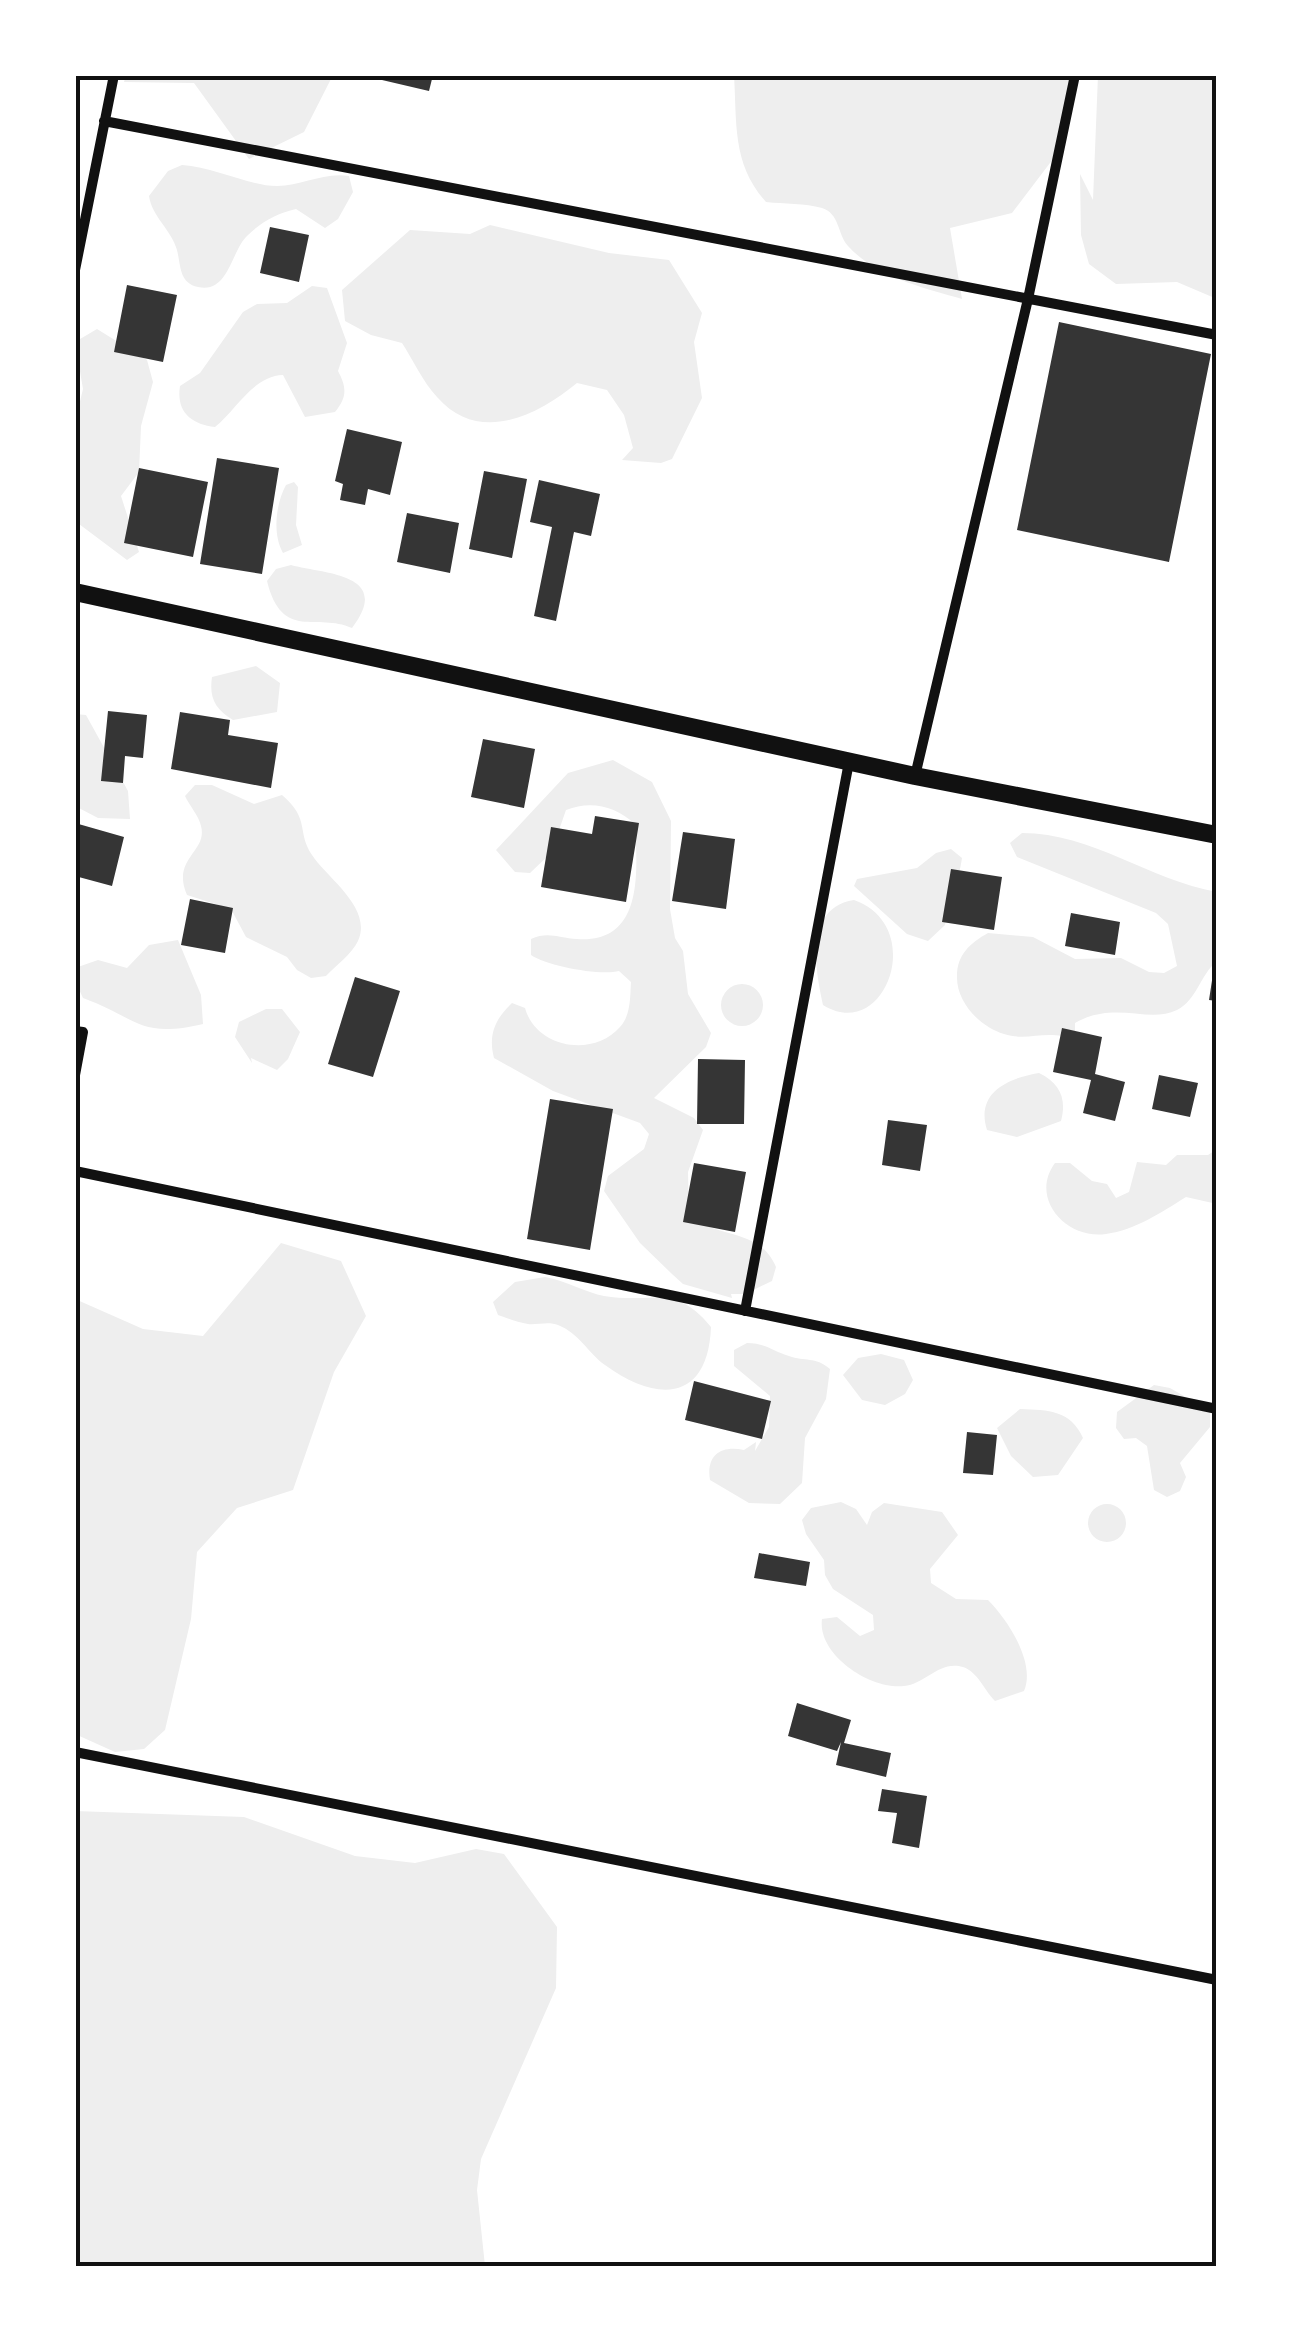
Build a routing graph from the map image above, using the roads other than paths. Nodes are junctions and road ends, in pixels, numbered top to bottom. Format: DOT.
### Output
graph roads {
  1 [pos="114,75"];
  2 [pos="1075,75"];
  3 [pos="104,122"];
  4 [pos="75,270"];
  5 [pos="1028,299"];
  6 [pos="1217,336"];
  7 [pos="75,592"];
  8 [pos="849,762"];
  9 [pos="915,776"];
  10 [pos="1217,834"];
  11 [pos="75,1030"];
  12 [pos="75,1074"];
  13 [pos="75,1171"];
  14 [pos="745,1311"];
  15 [pos="1217,1409"];
  16 [pos="75,1752"];
  17 [pos="1217,1980"];
  1 -- 3 [label="street"];
  2 -- 5 [label="street"];
  3 -- 4 [label="street"];
  3 -- 5 [label="street"];
  5 -- 6 [label="street"];
  5 -- 9 [label="street"];
  7 -- 8 [label="street"];
  8 -- 9 [label="street"];
  8 -- 14 [label="street"];
  9 -- 10 [label="street"];
  11 -- 12 [label="street"];
  13 -- 14 [label="street"];
  14 -- 15 [label="street"];
  16 -- 17 [label="street"];
}
